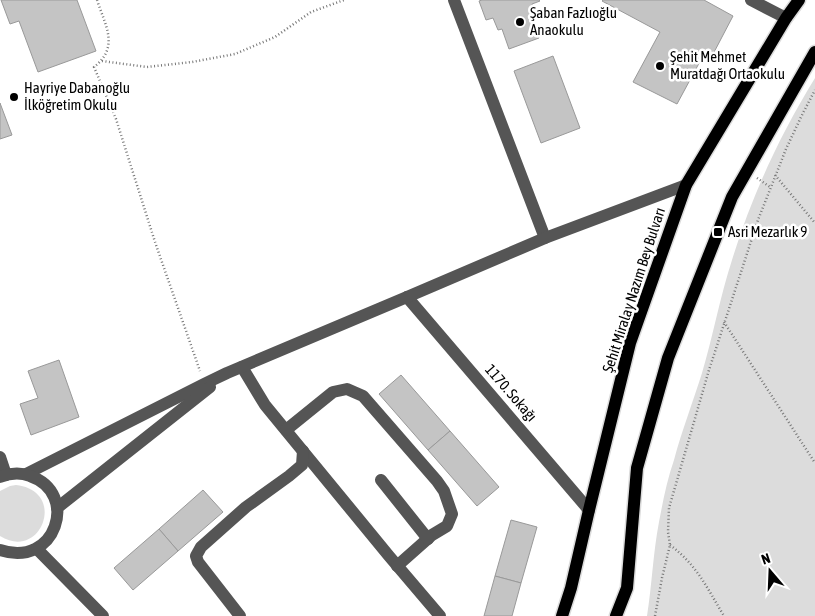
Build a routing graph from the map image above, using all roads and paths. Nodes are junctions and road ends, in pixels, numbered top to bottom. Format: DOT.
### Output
graph roads {
  1 [pos="97,0"];
  2 [pos="344,0"];
  3 [pos="454,0"];
  4 [pos="752,0"];
  5 [pos="799,0"];
  6 [pos="786,18"];
  7 [pos="815,52"];
  8 [pos="102,61"];
  9 [pos="815,90"];
  10 [pos="775,175"];
  11 [pos="686,185"];
  12 [pos="815,223"];
  13 [pos="544,238"];
  14 [pos="407,298"];
  15 [pos="724,322"];
  16 [pos="242,367"];
  17 [pos="227,374"];
  18 [pos="204,384"];
  19 [pos="286,430"];
  20 [pos="303,451"];
  21 [pos="0,457"];
  22 [pos="815,463"];
  23 [pos="26,474"];
  24 [pos="3,476"];
  25 [pos="381,480"];
  26 [pos="57,508"];
  27 [pos="589,510"];
  28 [pos="428,538"];
  29 [pos="670,545"];
  30 [pos="37,548"];
  31 [pos="0,550"];
  32 [pos="397,566"];
  33 [pos="627,588"];
  34 [pos="438,615"];
  35 [pos="103,616"];
  36 [pos="240,616"];
  37 [pos="562,616"];
  38 [pos="616,616"];
  39 [pos="627,616"];
  40 [pos="655,616"];
  41 [pos="724,616"];
  1 -- 8 [label="path"];
  2 -- 8 [label="path"];
  3 -- 13 [label="street"];
  4 -- 6 [label="street"];
  5 -- 6 [label="main road, Şehit Miralay Nazım Bey Bulvarı"];
  6 -- 11 [label="main road, Şehit Miralay Nazım Bey Bulvarı"];
  7 -- 33 [label="main road"];
  8 -- 18 [label="path"];
  9 -- 10 [label="path"];
  10 -- 12 [label="path"];
  10 -- 15 [label="path"];
  11 -- 13 [label="street"];
  11 -- 27 [label="main road, Şehit Miralay Nazım Bey Bulvarı"];
  13 -- 14 [label="street"];
  14 -- 16 [label="street"];
  14 -- 27 [label="street, 1170. Sokağı"];
  15 -- 22 [label="path"];
  15 -- 29 [label="path"];
  16 -- 17 [label="street"];
  16 -- 19 [label="street"];
  17 -- 18 [label="street"];
  17 -- 26 [label="street"];
  18 -- 23 [label="street"];
  19 -- 20 [label="street"];
  19 -- 28 [label="street"];
  20 -- 32 [label="street"];
  20 -- 36 [label="street"];
  21 -- 24 [label="street"];
  23 -- 24 [label="street"];
  23 -- 26 [label="street"];
  25 -- 28 [label="street"];
  26 -- 30 [label="street"];
  27 -- 37 [label="main road, Şehit Miralay Nazım Bey Bulvarı"];
  28 -- 32 [label="street"];
  29 -- 40 [label="path"];
  29 -- 41 [label="path"];
  30 -- 31 [label="street"];
  30 -- 35 [label="street"];
  32 -- 34 [label="street"];
  33 -- 38 [label="main road"];
  33 -- 39 [label="main road"];
}
